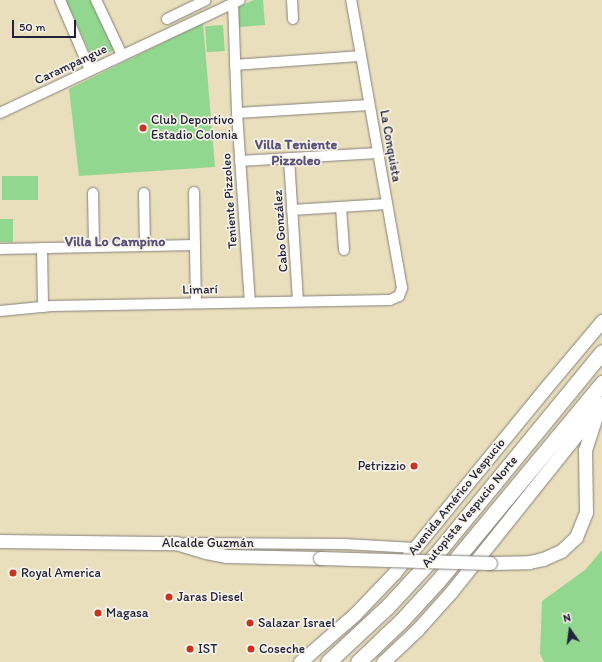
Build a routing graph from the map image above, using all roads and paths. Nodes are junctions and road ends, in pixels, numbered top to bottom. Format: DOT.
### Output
graph roads {
  1 [pos="60,0"];
  2 [pos="96,0"];
  3 [pos="206,0"];
  4 [pos="292,0"];
  5 [pos="351,0"];
  6 [pos="236,2"];
  7 [pos="167,19"];
  8 [pos="293,19"];
  9 [pos="122,55"];
  10 [pos="361,56"];
  11 [pos="235,65"];
  12 [pos="90,70"];
  13 [pos="369,105"];
  14 [pos="0,112"];
  15 [pos="237,113"];
  16 [pos="378,153"];
  17 [pos="289,158"];
  18 [pos="240,161"];
  19 [pos="194,192"];
  20 [pos="93,193"];
  21 [pos="144,193"];
  22 [pos="387,204"];
  23 [pos="341,207"];
  24 [pos="292,210"];
  25 [pos="195,245"];
  26 [pos="145,246"];
  27 [pos="94,247"];
  28 [pos="42,248"];
  29 [pos="0,249"];
  30 [pos="344,250"];
  31 [pos="399,296"];
  32 [pos="298,301"];
  33 [pos="250,302"];
  34 [pos="196,303"];
  35 [pos="43,307"];
  36 [pos="0,311"];
  37 [pos="602,321"];
  38 [pos="602,342"];
  39 [pos="602,352"];
  40 [pos="583,376"];
  41 [pos="602,383"];
  42 [pos="601,404"];
  43 [pos="0,541"];
  44 [pos="176,543"];
  45 [pos="415,548"];
  46 [pos="341,651"];
  47 [pos="300,662"];
  48 [pos="324,662"];
  49 [pos="328,662"];
  50 [pos="358,662"];
  51 [pos="383,662"];
  1 -- 12 [label="street"];
  2 -- 9 [label="street"];
  3 -- 7 [label="street"];
  4 -- 8 [label="street"];
  5 -- 10 [label="street, La Conquista"];
  6 -- 9 [label="street, Carampangue"];
  6 -- 11 [label="street, Teniente Pizzoleo"];
  9 -- 12 [label="street, Carampangue"];
  10 -- 11 [label="street"];
  10 -- 13 [label="street, La Conquista"];
  11 -- 15 [label="street, Teniente Pizzoleo"];
  12 -- 14 [label="street, Carampangue"];
  13 -- 15 [label="street"];
  13 -- 16 [label="street, La Conquista"];
  15 -- 18 [label="street, Teniente Pizzoleo"];
  16 -- 17 [label="street"];
  16 -- 22 [label="street, La Conquista"];
  17 -- 18 [label="street"];
  17 -- 24 [label="street, Cabo González"];
  18 -- 33 [label="street, Teniente Pizzoleo"];
  19 -- 25 [label="street"];
  20 -- 27 [label="street"];
  21 -- 26 [label="street"];
  22 -- 23 [label="street"];
  22 -- 31 [label="street, La Conquista"];
  23 -- 24 [label="street"];
  23 -- 30 [label="street"];
  24 -- 32 [label="street, Cabo González"];
  25 -- 26 [label="street"];
  25 -- 34 [label="street"];
  26 -- 27 [label="street"];
  27 -- 28 [label="street"];
  28 -- 29 [label="street"];
  28 -- 35 [label="street"];
  31 -- 32 [label="street, Limarí"];
  32 -- 33 [label="street, Limarí"];
  33 -- 34 [label="street, Limarí"];
  34 -- 35 [label="street, Limarí"];
  35 -- 36 [label="street, Limarí"];
  37 -- 45 [label="main road, Avenida Américo Vespucio"];
  38 -- 40 [label="highway"];
  39 -- 40 [label="highway, Autopista Vespucio Norte"];
  40 -- 46 [label="highway, Autopista Vespucio Norte"];
  41 -- 50 [label="highway, Autopista Vespucio Norte"];
  42 -- 44 [label="main road, bridge"];
  42 -- 51 [label="main road"];
  43 -- 44 [label="main road, Alcalde Guzmán"];
  44 -- 45 [label="street, Alcalde Guzmán"];
  45 -- 47 [label="main road, Avenida Américo Vespucio"];
  46 -- 48 [label="highway"];
  46 -- 49 [label="highway, Autopista Vespucio Norte"];
}
